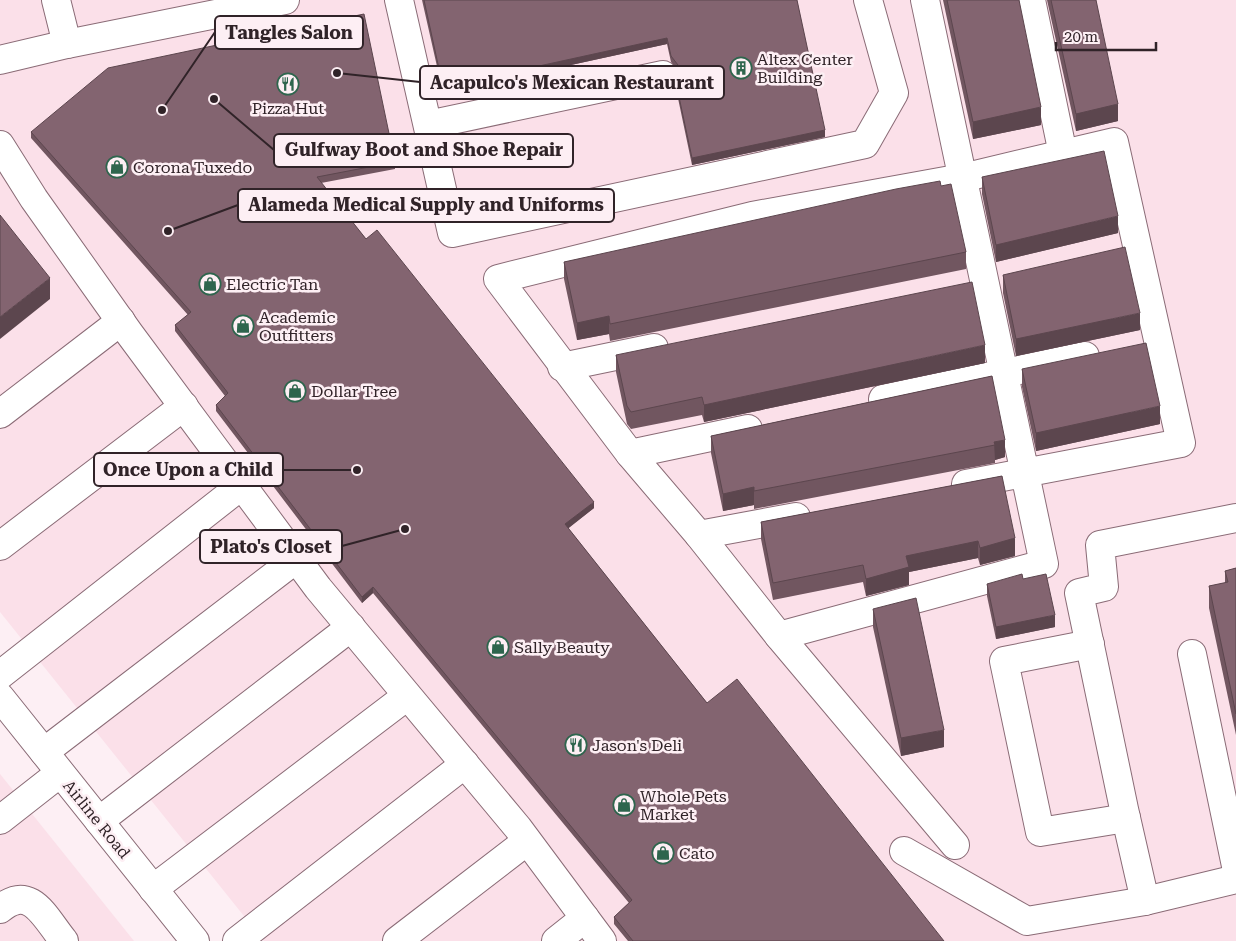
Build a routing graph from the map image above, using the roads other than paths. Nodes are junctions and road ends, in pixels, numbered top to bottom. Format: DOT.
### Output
graph roads {
  1 [pos="56,0"];
  2 [pos="285,0"];
  3 [pos="399,0"];
  4 [pos="868,0"];
  5 [pos="925,0"];
  6 [pos="1031,0"];
  7 [pos="67,44"];
  8 [pos="0,60"];
  9 [pos="663,75"];
  10 [pos="428,125"];
  11 [pos="0,145"];
  12 [pos="1064,154"];
  13 [pos="962,178"];
  14 [pos="1137,245"];
  15 [pos="1108,252"];
  16 [pos="1013,274"];
  17 [pos="984,281"];
  18 [pos="956,287"];
  19 [pos="121,321"];
  20 [pos="1158,342"];
  21 [pos="677,343"];
  22 [pos="562,367"];
  23 [pos="1004,373"];
  24 [pos="860,404"];
  25 [pos="184,406"];
  26 [pos="0,414"];
  27 [pos="774,423"];
  28 [pos="630,454"];
  29 [pos="1025,473"];
  30 [pos="242,485"];
  31 [pos="938,489"];
  32 [pos="824,511"];
  33 [pos="1236,518"];
  34 [pos="699,535"];
  35 [pos="0,546"];
  36 [pos="296,559"];
  37 [pos="351,627"];
  38 [pos="779,636"];
  39 [pos="1090,644"];
  40 [pos="1192,654"];
  41 [pos="0,675"];
  42 [pos="407,696"];
  43 [pos="0,697"];
  44 [pos="44,752"];
  45 [pos="465,764"];
  46 [pos="60,773"];
  47 [pos="1228,784"];
  48 [pos="1126,818"];
  49 [pos="0,820"];
  50 [pos="99,821"];
  51 [pos="527,841"];
  52 [pos="955,845"];
  53 [pos="904,851"];
  54 [pos="1236,866"];
  55 [pos="1236,879"];
  56 [pos="153,889"];
  57 [pos="1145,901"];
  58 [pos="0,909"];
  59 [pos="585,918"];
  60 [pos="64,941"];
  61 [pos="195,941"];
  62 [pos="237,941"];
  63 [pos="397,941"];
  64 [pos="556,941"];
  65 [pos="602,941"];
  1 -- 7 [label="main road"];
  2 -- 7 [label="main road"];
  3 -- 10 [label="main road"];
  4 -- 10 [label="main road"];
  5 -- 13 [label="main road"];
  6 -- 12 [label="main road"];
  7 -- 8 [label="main road"];
  9 -- 10 [label="main road"];
  11 -- 19 [label="main road"];
  12 -- 13 [label="main road"];
  12 -- 14 [label="main road"];
  13 -- 17 [label="main road"];
  13 -- 22 [label="main road"];
  14 -- 15 [label="main road"];
  14 -- 20 [label="main road"];
  16 -- 17 [label="main road"];
  17 -- 18 [label="main road"];
  17 -- 23 [label="main road"];
  19 -- 25 [label="main road"];
  19 -- 26 [label="main road"];
  20 -- 23 [label="main road"];
  20 -- 29 [label="main road"];
  21 -- 22 [label="main road"];
  22 -- 28 [label="main road"];
  23 -- 24 [label="main road"];
  23 -- 29 [label="main road"];
  25 -- 30 [label="main road"];
  25 -- 35 [label="main road"];
  27 -- 28 [label="main road"];
  28 -- 34 [label="main road"];
  29 -- 31 [label="main road"];
  29 -- 38 [label="main road"];
  30 -- 36 [label="main road"];
  30 -- 41 [label="main road"];
  32 -- 34 [label="main road"];
  33 -- 39 [label="main road"];
  34 -- 38 [label="main road"];
  36 -- 37 [label="main road"];
  36 -- 44 [label="main road"];
  37 -- 42 [label="main road"];
  37 -- 50 [label="main road"];
  38 -- 52 [label="main road"];
  39 -- 48 [label="main road"];
  39 -- 48 [label="main road"];
  40 -- 47 [label="main road"];
  42 -- 45 [label="main road"];
  42 -- 56 [label="main road"];
  43 -- 44 [label="main road, Airline Road"];
  44 -- 46 [label="main road, Airline Road"];
  45 -- 51 [label="main road"];
  45 -- 62 [label="main road"];
  46 -- 49 [label="main road"];
  46 -- 50 [label="main road, Airline Road"];
  47 -- 54 [label="main road"];
  48 -- 57 [label="main road"];
  50 -- 56 [label="main road, Airline Road"];
  51 -- 59 [label="main road"];
  51 -- 63 [label="main road"];
  53 -- 57 [label="main road"];
  55 -- 57 [label="main road"];
  56 -- 61 [label="main road, Airline Road"];
  58 -- 60 [label="main road"];
  59 -- 64 [label="main road"];
  59 -- 65 [label="main road"];
}
